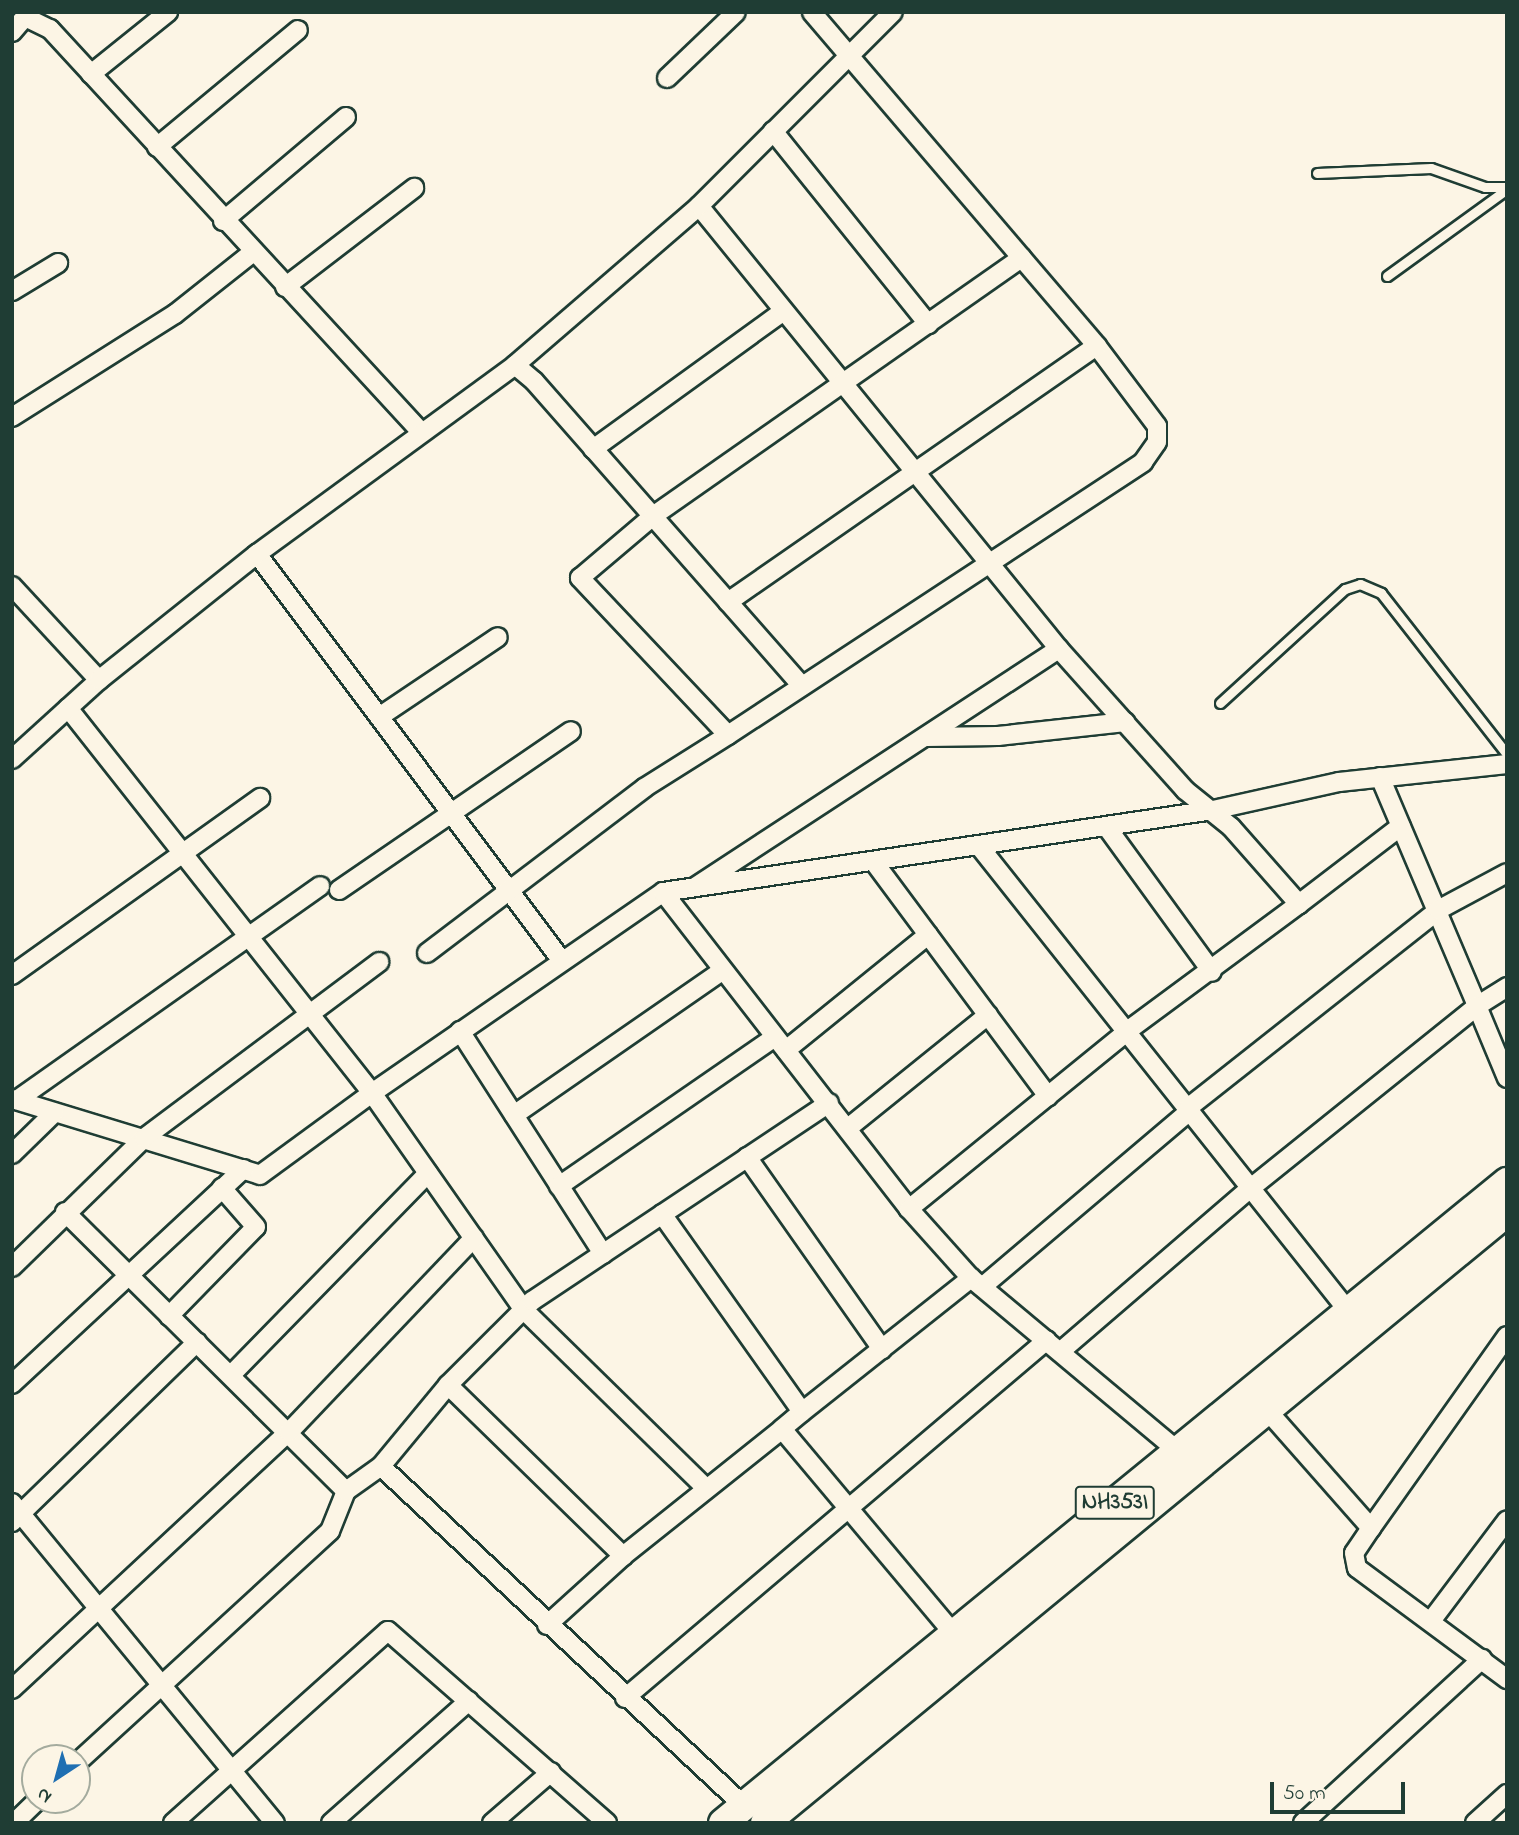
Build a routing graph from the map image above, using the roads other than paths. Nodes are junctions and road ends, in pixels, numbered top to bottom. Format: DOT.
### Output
graph roads {
  1 [pos="168,12"];
  2 [pos="737,12"];
  3 [pos="812,12"];
  4 [pos="893,12"];
  5 [pos="26,15"];
  6 [pos="298,30"];
  7 [pos="12,32"];
  8 [pos="848,53"];
  9 [pos="91,74"];
  10 [pos="667,78"];
  11 [pos="346,117"];
  12 [pos="772,131"];
  13 [pos="157,147"];
  14 [pos="1317,173"];
  15 [pos="414,188"];
  16 [pos="1507,188"];
  17 [pos="699,206"];
  18 [pos="223,221"];
  19 [pos="252,253"];
  20 [pos="1022,258"];
  21 [pos="58,263"];
  22 [pos="1387,276"];
  23 [pos="285,287"];
  24 [pos="12,291"];
  25 [pos="782,312"];
  26 [pos="928,324"];
  27 [pos="1097,346"];
  28 [pos="515,365"];
  29 [pos="842,385"];
  30 [pos="12,417"];
  31 [pos="421,432"];
  32 [pos="593,449"];
  33 [pos="913,472"];
  34 [pos="653,516"];
  35 [pos="257,554"];
  36 [pos="988,562"];
  37 [pos="15,595"];
  38 [pos="728,602"];
  39 [pos="498,637"];
  40 [pos="1059,649"];
  41 [pos="99,680"];
  42 [pos="802,686"];
  43 [pos="1220,703"];
  44 [pos="68,708"];
  45 [pos="379,717"];
  46 [pos="1125,723"];
  47 [pos="571,731"];
  48 [pos="728,735"];
  49 [pos="925,737"];
  50 [pos="1507,754"];
  51 [pos="12,759"];
  52 [pos="1507,764"];
  53 [pos="1380,777"];
  54 [pos="260,798"];
  55 [pos="1213,810"];
  56 [pos="452,813"];
  57 [pos="1106,826"];
  58 [pos="1401,826"];
  59 [pos="978,846"];
  60 [pos="180,851"];
  61 [pos="874,862"];
  62 [pos="1507,873"];
  63 [pos="320,886"];
  64 [pos="692,889"];
  65 [pos="340,890"];
  66 [pos="512,892"];
  67 [pos="663,892"];
  68 [pos="1299,904"];
  69 [pos="1438,910"];
  70 [pos="928,935"];
  71 [pos="247,936"];
  72 [pos="427,953"];
  73 [pos="562,961"];
  74 [pos="379,962"];
  75 [pos="722,971"];
  76 [pos="1212,972"];
  77 [pos="12,975"];
  78 [pos="1507,987"];
  79 [pos="1478,1006"];
  80 [pos="308,1012"];
  81 [pos="988,1015"];
  82 [pos="1129,1030"];
  83 [pos="460,1031"];
  84 [pos="781,1044"];
  85 [pos="1507,1078"];
  86 [pos="372,1093"];
  87 [pos="1048,1096"];
  88 [pos="14,1100"];
  89 [pos="829,1103"];
  90 [pos="1190,1108"];
  91 [pos="54,1113"];
  92 [pos="514,1115"];
  93 [pos="848,1128"];
  94 [pos="144,1138"];
  95 [pos="12,1154"];
  96 [pos="747,1157"];
  97 [pos="243,1169"];
  98 [pos="428,1172"];
  99 [pos="1507,1182"];
  100 [pos="559,1186"];
  101 [pos="1252,1187"];
  102 [pos="222,1188"];
  103 [pos="909,1209"];
  104 [pos="65,1212"];
  105 [pos="1507,1212"];
  106 [pos="662,1214"];
  107 [pos="474,1238"];
  108 [pos="603,1254"];
  109 [pos="12,1266"];
  110 [pos="128,1276"];
  111 [pos="976,1282"];
  112 [pos="523,1309"];
  113 [pos="1349,1312"];
  114 [pos="169,1316"];
  115 [pos="1507,1336"];
  116 [pos="1047,1340"];
  117 [pos="197,1342"];
  118 [pos="882,1349"];
  119 [pos="1061,1351"];
  120 [pos="230,1375"];
  121 [pos="12,1384"];
  122 [pos="448,1385"];
  123 [pos="1266,1409"];
  124 [pos="802,1412"];
  125 [pos="782,1429"];
  126 [pos="289,1432"];
  127 [pos="1187,1459"];
  128 [pos="381,1466"];
  129 [pos="706,1488"];
  130 [pos="346,1491"];
  131 [pos="847,1507"];
  132 [pos="15,1513"];
  133 [pos="1507,1520"];
  134 [pos="1371,1528"];
  135 [pos="623,1556"];
  136 [pos="99,1609"];
  137 [pos="1431,1621"];
  138 [pos="547,1625"];
  139 [pos="954,1634"];
  140 [pos="1482,1659"];
  141 [pos="1507,1679"];
  142 [pos="161,1684"];
  143 [pos="12,1689"];
  144 [pos="625,1698"];
  145 [pos="469,1701"];
  146 [pos="91,1750"];
  147 [pos="233,1772"];
  148 [pos="551,1772"];
  149 [pos="1505,1799"];
  150 [pos="744,1817"];
  151 [pos="173,1823"];
  152 [pos="275,1823"];
  153 [pos="331,1823"];
  154 [pos="492,1823"];
  155 [pos="607,1823"];
  156 [pos="1303,1823"];
  157 [pos="1475,1823"];
  1 -- 9 [label="street"];
  2 -- 10 [label="street"];
  3 -- 8 [label="street"];
  4 -- 8 [label="street"];
  5 -- 7 [label="street"];
  5 -- 9 [label="street"];
  6 -- 13 [label="street"];
  8 -- 12 [label="street"];
  8 -- 20 [label="street"];
  9 -- 13 [label="street"];
  11 -- 18 [label="street"];
  12 -- 17 [label="street"];
  12 -- 26 [label="street"];
  13 -- 18 [label="street"];
  14 -- 16 [label="lane"];
  15 -- 23 [label="street"];
  16 -- 22 [label="lane"];
  17 -- 25 [label="street"];
  17 -- 28 [label="street"];
  18 -- 19 [label="street"];
  19 -- 23 [label="street"];
  19 -- 30 [label="street"];
  20 -- 26 [label="street"];
  20 -- 27 [label="street"];
  21 -- 24 [label="street"];
  23 -- 31 [label="street"];
  25 -- 29 [label="street"];
  25 -- 32 [label="street"];
  26 -- 29 [label="street"];
  27 -- 33 [label="street"];
  27 -- 36 [label="street"];
  28 -- 31 [label="street"];
  28 -- 32 [label="street"];
  29 -- 33 [label="street"];
  29 -- 34 [label="street"];
  31 -- 35 [label="street"];
  32 -- 34 [label="street"];
  33 -- 36 [label="street"];
  33 -- 38 [label="street"];
  34 -- 38 [label="street"];
  34 -- 48 [label="street"];
  35 -- 41 [label="street"];
  35 -- 45 [label="street"];
  36 -- 40 [label="street"];
  36 -- 42 [label="street"];
  37 -- 41 [label="street"];
  38 -- 42 [label="street"];
  39 -- 45 [label="street"];
  40 -- 46 [label="street"];
  40 -- 49 [label="street"];
  41 -- 44 [label="street"];
  42 -- 48 [label="street"];
  43 -- 50 [label="lane"];
  44 -- 51 [label="street"];
  44 -- 60 [label="street"];
  45 -- 56 [label="street"];
  46 -- 49 [label="street"];
  46 -- 55 [label="street"];
  47 -- 56 [label="street"];
  48 -- 66 [label="street"];
  49 -- 64 [label="street"];
  52 -- 53 [label="street"];
  53 -- 55 [label="street"];
  53 -- 58 [label="street"];
  54 -- 60 [label="street"];
  55 -- 57 [label="street"];
  55 -- 68 [label="street"];
  56 -- 65 [label="street"];
  56 -- 66 [label="street"];
  57 -- 59 [label="street"];
  57 -- 76 [label="street"];
  58 -- 68 [label="street"];
  58 -- 69 [label="street"];
  59 -- 61 [label="street"];
  59 -- 82 [label="street"];
  60 -- 71 [label="street"];
  60 -- 77 [label="street"];
  61 -- 64 [label="street"];
  61 -- 70 [label="street"];
  62 -- 69 [label="street"];
  63 -- 71 [label="street"];
  64 -- 67 [label="street"];
  66 -- 72 [label="street"];
  66 -- 73 [label="street"];
  67 -- 73 [label="street"];
  67 -- 75 [label="street"];
  68 -- 76 [label="street"];
  69 -- 79 [label="street"];
  69 -- 90 [label="street"];
  70 -- 81 [label="street"];
  70 -- 84 [label="street"];
  71 -- 80 [label="street"];
  71 -- 88 [label="street"];
  73 -- 83 [label="street"];
  74 -- 80 [label="street"];
  75 -- 84 [label="street"];
  75 -- 92 [label="street"];
  76 -- 82 [label="street"];
  78 -- 79 [label="street"];
  79 -- 85 [label="street"];
  79 -- 101 [label="street"];
  80 -- 86 [label="street"];
  80 -- 94 [label="street"];
  81 -- 87 [label="street"];
  81 -- 93 [label="street"];
  82 -- 87 [label="street"];
  82 -- 90 [label="street"];
  83 -- 86 [label="street"];
  83 -- 92 [label="street"];
  84 -- 89 [label="street"];
  84 -- 100 [label="street"];
  86 -- 97 [label="street"];
  86 -- 98 [label="street"];
  87 -- 103 [label="street"];
  88 -- 91 [label="street"];
  89 -- 93 [label="street"];
  89 -- 96 [label="street"];
  90 -- 101 [label="street"];
  90 -- 111 [label="street"];
  91 -- 94 [label="street"];
  91 -- 95 [label="street"];
  92 -- 100 [label="street"];
  93 -- 103 [label="street"];
  94 -- 97 [label="street"];
  94 -- 104 [label="street"];
  96 -- 106 [label="street"];
  96 -- 118 [label="street"];
  97 -- 102 [label="street"];
  98 -- 107 [label="street"];
  98 -- 120 [label="street"];
  99 -- 113 [label="highway, NH353I"];
  100 -- 108 [label="street"];
  101 -- 113 [label="street"];
  101 -- 119 [label="street"];
  102 -- 110 [label="street"];
  102 -- 114 [label="street"];
  103 -- 111 [label="street"];
  104 -- 109 [label="street"];
  104 -- 110 [label="street"];
  105 -- 123 [label="highway, NH353I"];
  106 -- 108 [label="street"];
  106 -- 124 [label="street"];
  107 -- 112 [label="street"];
  107 -- 126 [label="street"];
  108 -- 112 [label="street"];
  110 -- 114 [label="street"];
  110 -- 121 [label="street"];
  111 -- 116 [label="street"];
  111 -- 118 [label="street"];
  112 -- 122 [label="street"];
  112 -- 129 [label="street"];
  113 -- 127 [label="highway, NH353I"];
  114 -- 117 [label="street"];
  115 -- 134 [label="street"];
  116 -- 119 [label="street"];
  116 -- 131 [label="street"];
  117 -- 120 [label="street"];
  117 -- 132 [label="street"];
  118 -- 124 [label="street"];
  119 -- 127 [label="street"];
  120 -- 126 [label="street"];
  122 -- 128 [label="street"];
  122 -- 135 [label="street"];
  123 -- 127 [label="highway, NH353I"];
  123 -- 134 [label="street"];
  124 -- 125 [label="street"];
  125 -- 129 [label="street"];
  125 -- 131 [label="street"];
  126 -- 130 [label="street"];
  126 -- 136 [label="street"];
  127 -- 139 [label="highway, NH353I"];
  127 -- 150 [label="highway, NH353I"];
  128 -- 130 [label="street"];
  128 -- 138 [label="street"];
  129 -- 135 [label="street"];
  130 -- 142 [label="street"];
  131 -- 139 [label="street"];
  131 -- 144 [label="street"];
  132 -- 136 [label="street"];
  133 -- 137 [label="street"];
  134 -- 137 [label="street"];
  135 -- 138 [label="street"];
  136 -- 142 [label="street"];
  136 -- 143 [label="street"];
  137 -- 140 [label="street"];
  138 -- 144 [label="street"];
  139 -- 150 [label="highway, NH353I"];
  140 -- 141 [label="street"];
  140 -- 156 [label="street"];
  142 -- 146 [label="street"];
  142 -- 147 [label="street"];
  144 -- 150 [label="street"];
  145 -- 147 [label="street"];
  145 -- 148 [label="street"];
  145 -- 153 [label="street"];
  147 -- 151 [label="street"];
  147 -- 152 [label="street"];
  148 -- 154 [label="street"];
  148 -- 155 [label="street"];
  149 -- 157 [label="street"];
}
